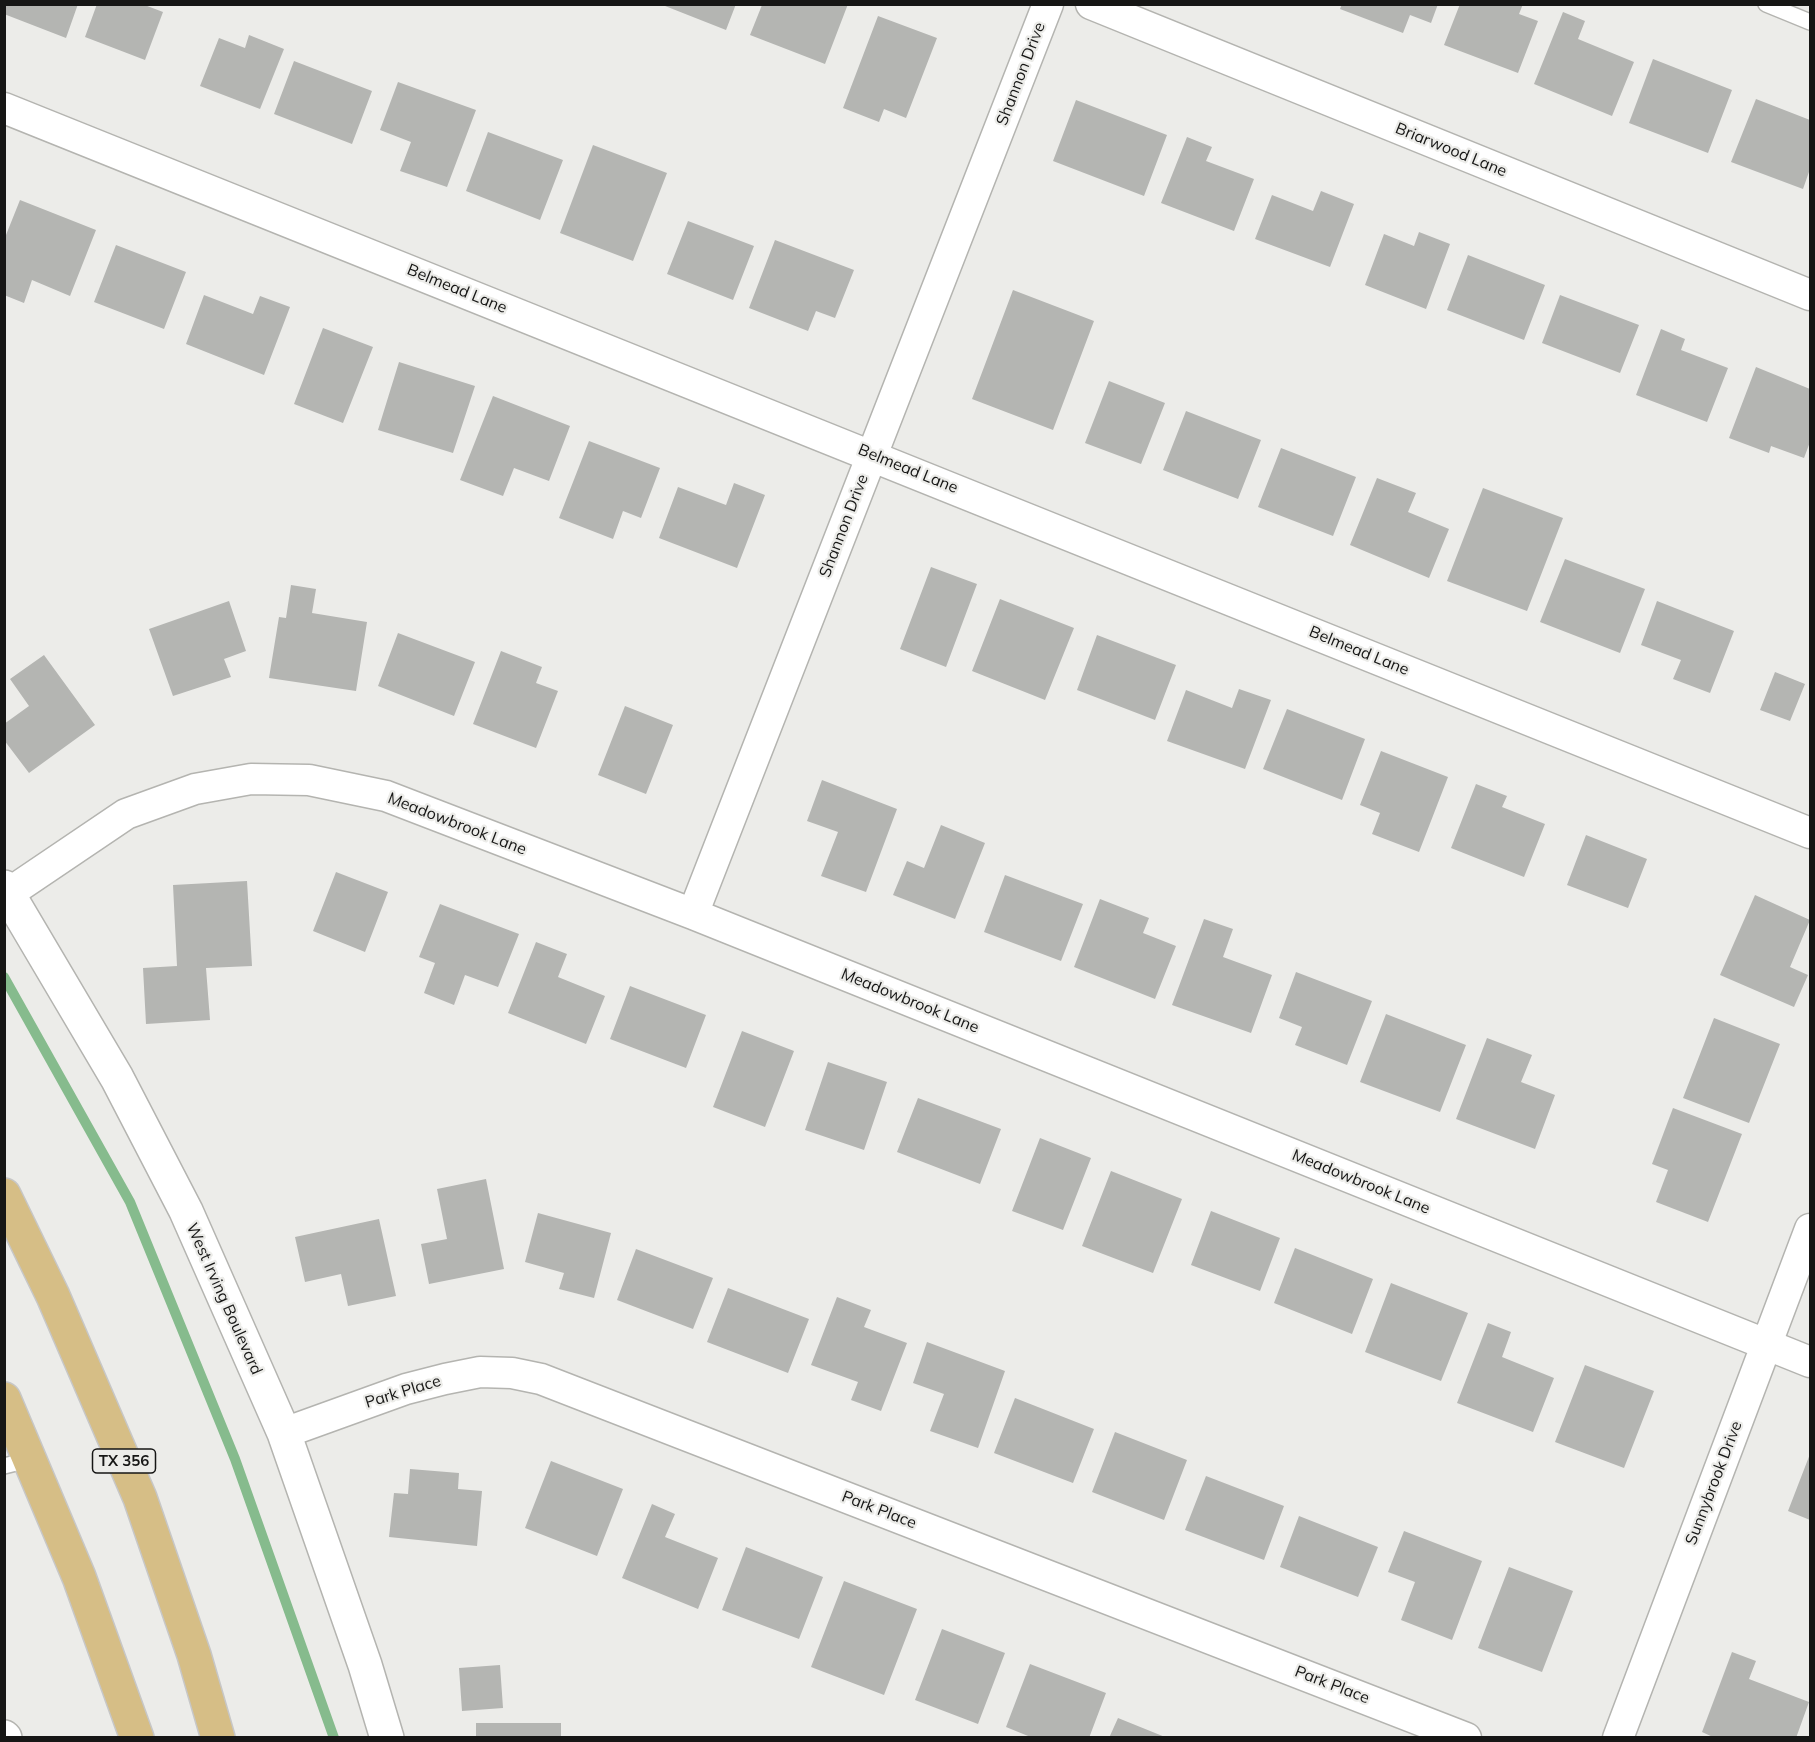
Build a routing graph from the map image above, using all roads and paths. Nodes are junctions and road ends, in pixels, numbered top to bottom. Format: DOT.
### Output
graph roads {
  1 [pos="1048,4"];
  2 [pos="1091,4"];
  3 [pos="1766,4"];
  4 [pos="1810,22"];
  5 [pos="4,108"];
  6 [pos="1810,295"];
  7 [pos="873,454"];
  8 [pos="1810,833"];
  9 [pos="7,890"];
  10 [pos="693,914"];
  11 [pos="4,1195"];
  12 [pos="1810,1229"];
  13 [pos="1766,1344"];
  14 [pos="1810,1362"];
  15 [pos="4,1399"];
  16 [pos="284,1433"];
  17 [pos="18,1463"];
  18 [pos="137,1737"];
  19 [pos="218,1737"];
  20 [pos="387,1737"];
  21 [pos="1466,1737"];
  22 [pos="1618,1737"];
  1 -- 7 [label="street, Shannon Drive"];
  2 -- 6 [label="street, Briarwood Lane"];
  3 -- 4 [label="lane"];
  5 -- 7 [label="street, Belmead Lane"];
  7 -- 8 [label="street, Belmead Lane"];
  7 -- 10 [label="street, Shannon Drive"];
  9 -- 10 [label="street, Meadowbrook Lane"];
  9 -- 16 [label="street, West Irving Boulevard"];
  10 -- 13 [label="street, Meadowbrook Lane"];
  11 -- 19 [label="main road, TX 356"];
  12 -- 13 [label="street, Sunnybrook Drive"];
  13 -- 14 [label="street, Meadowbrook Lane"];
  13 -- 22 [label="street, Sunnybrook Drive"];
  15 -- 17 [label="main road"];
  16 -- 20 [label="street, West Irving Boulevard"];
  16 -- 21 [label="street, Park Place"];
  17 -- 18 [label="main road"];
}
